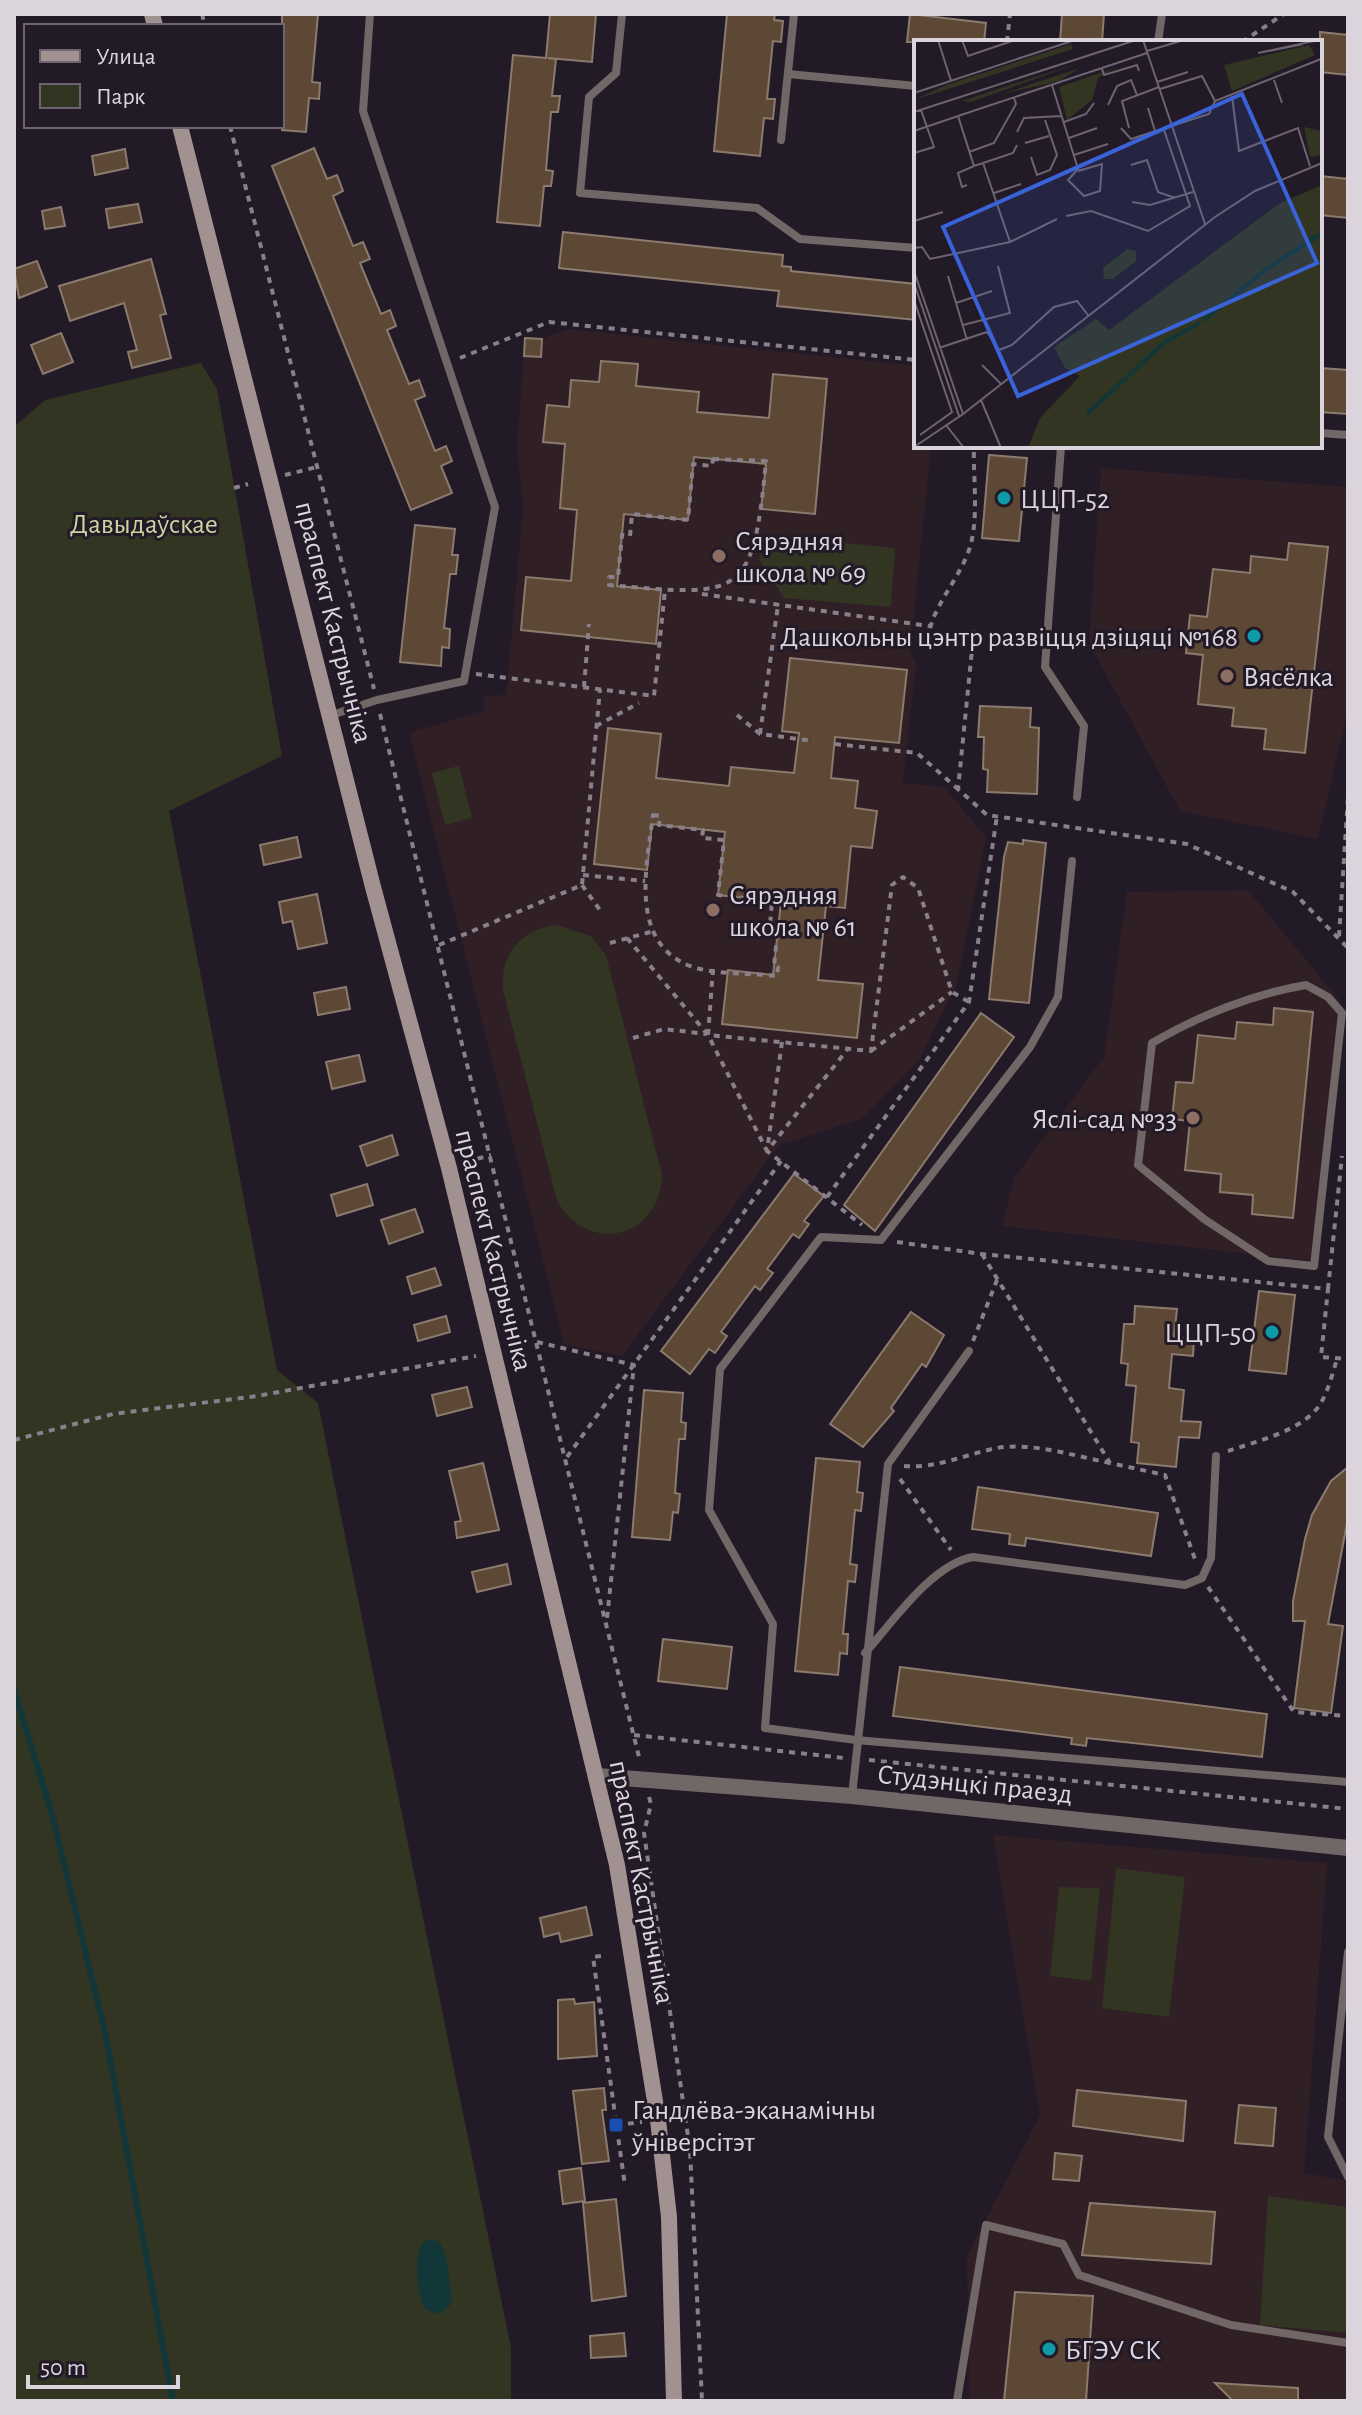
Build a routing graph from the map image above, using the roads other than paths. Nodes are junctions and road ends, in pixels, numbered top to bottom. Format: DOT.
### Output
graph roads {
  1 [pos="370,14"];
  2 [pos="622,14"];
  3 [pos="794,14"];
  4 [pos="1162,14"];
  5 [pos="1158,40"];
  6 [pos="788,74"];
  7 [pos="914,86"];
  8 [pos="181,128"];
  9 [pos="781,140"];
  10 [pos="914,248"];
  11 [pos="1322,433"];
  12 [pos="1348,435"];
  13 [pos="1061,448"];
  14 [pos="332,715"];
  15 [pos="1077,797"];
  16 [pos="1072,861"];
  17 [pos="1336,1083"];
  18 [pos="1348,1088"];
  19 [pos="969,1351"];
  20 [pos="1216,1456"];
  21 [pos="865,1653"];
  22 [pos="856,1740"];
  23 [pos="597,1776"];
  24 [pos="1348,1782"];
  25 [pos="852,1796"];
  26 [pos="1348,1848"];
  27 [pos="1348,1952"];
  28 [pos="1348,2177"];
  29 [pos="1348,2343"];
  30 [pos="674,2401"];
  31 [pos="957,2401"];
  1 -- 14 [label="lane"];
  2 -- 10 [label="lane"];
  3 -- 6 [label="lane"];
  4 -- 5 [label="lane"];
  6 -- 7 [label="lane"];
  6 -- 9 [label="lane"];
  8 -- 14 [label="main road, праспект Кастрычніка"];
  11 -- 12 [label="lane"];
  13 -- 15 [label="lane"];
  14 -- 23 [label="main road, праспект Кастрычніка"];
  16 -- 22 [label="lane"];
  17 -- 17 [label="lane"];
  17 -- 18 [label="lane"];
  19 -- 21 [label="lane"];
  20 -- 21 [label="lane"];
  21 -- 22 [label="lane"];
  22 -- 24 [label="lane"];
  22 -- 25 [label="lane"];
  23 -- 25 [label="street, Студэнцкі праезд"];
  23 -- 30 [label="main road, праспект Кастрычніка"];
  25 -- 26 [label="street, Студэнцкі праезд"];
  27 -- 28 [label="lane"];
  29 -- 31 [label="lane"];
}
